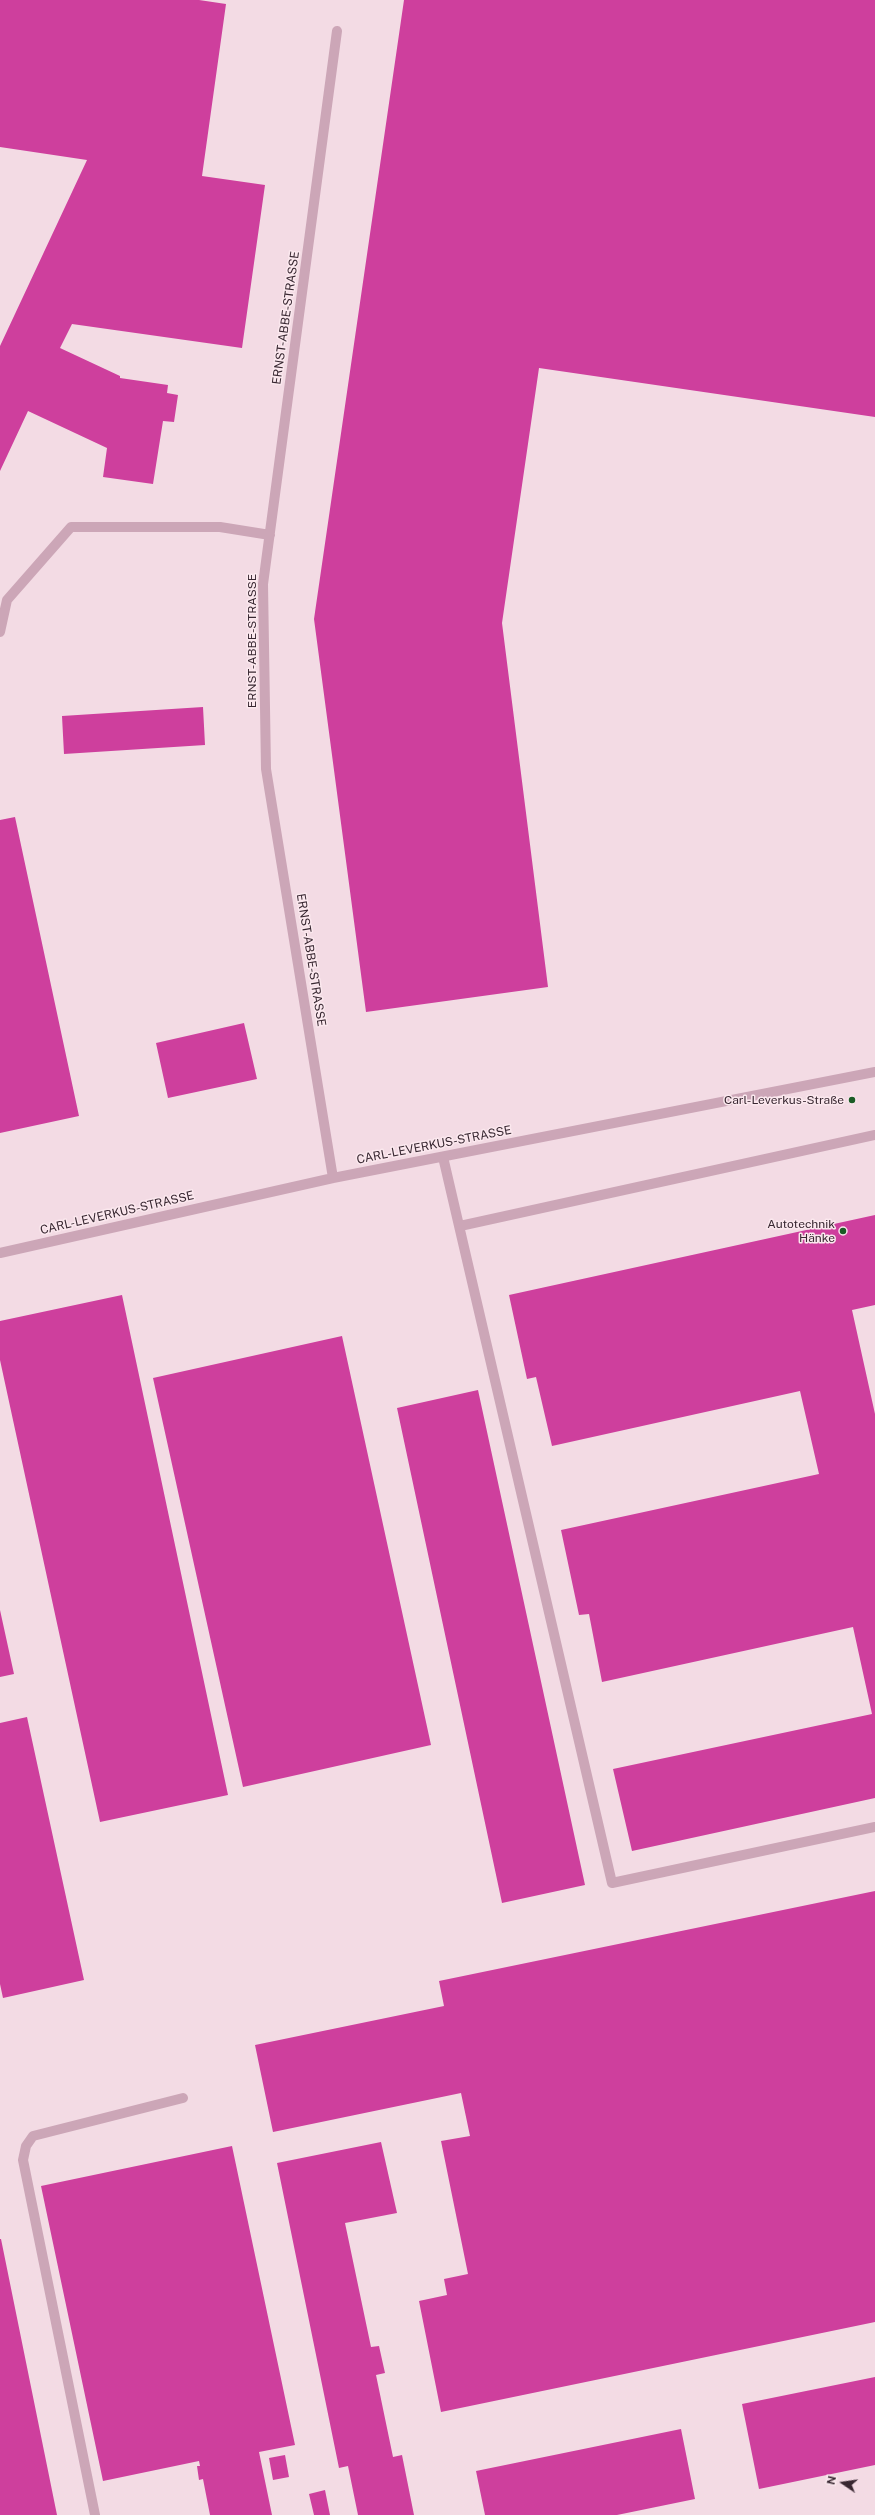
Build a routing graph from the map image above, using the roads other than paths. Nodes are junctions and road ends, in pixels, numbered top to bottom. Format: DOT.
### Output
graph roads {
  1 [pos="337,31"];
  2 [pos="270,535"];
  3 [pos="0,632"];
  4 [pos="875,1072"];
  5 [pos="875,1135"];
  6 [pos="443,1157"];
  7 [pos="333,1178"];
  8 [pos="460,1226"];
  9 [pos="0,1253"];
  10 [pos="875,1827"];
  11 [pos="184,2098"];
  12 [pos="95,2515"];
  1 -- 2 [label="street, ERNST-ABBE-STRASSE"];
  2 -- 3 [label="street"];
  2 -- 7 [label="street, ERNST-ABBE-STRASSE"];
  4 -- 6 [label="street, CARL-LEVERKUS-STRASSE"];
  5 -- 8 [label="street"];
  6 -- 7 [label="street, CARL-LEVERKUS-STRASSE"];
  6 -- 8 [label="street"];
  7 -- 9 [label="street, CARL-LEVERKUS-STRASSE"];
  8 -- 10 [label="street"];
  11 -- 12 [label="street"];
}
